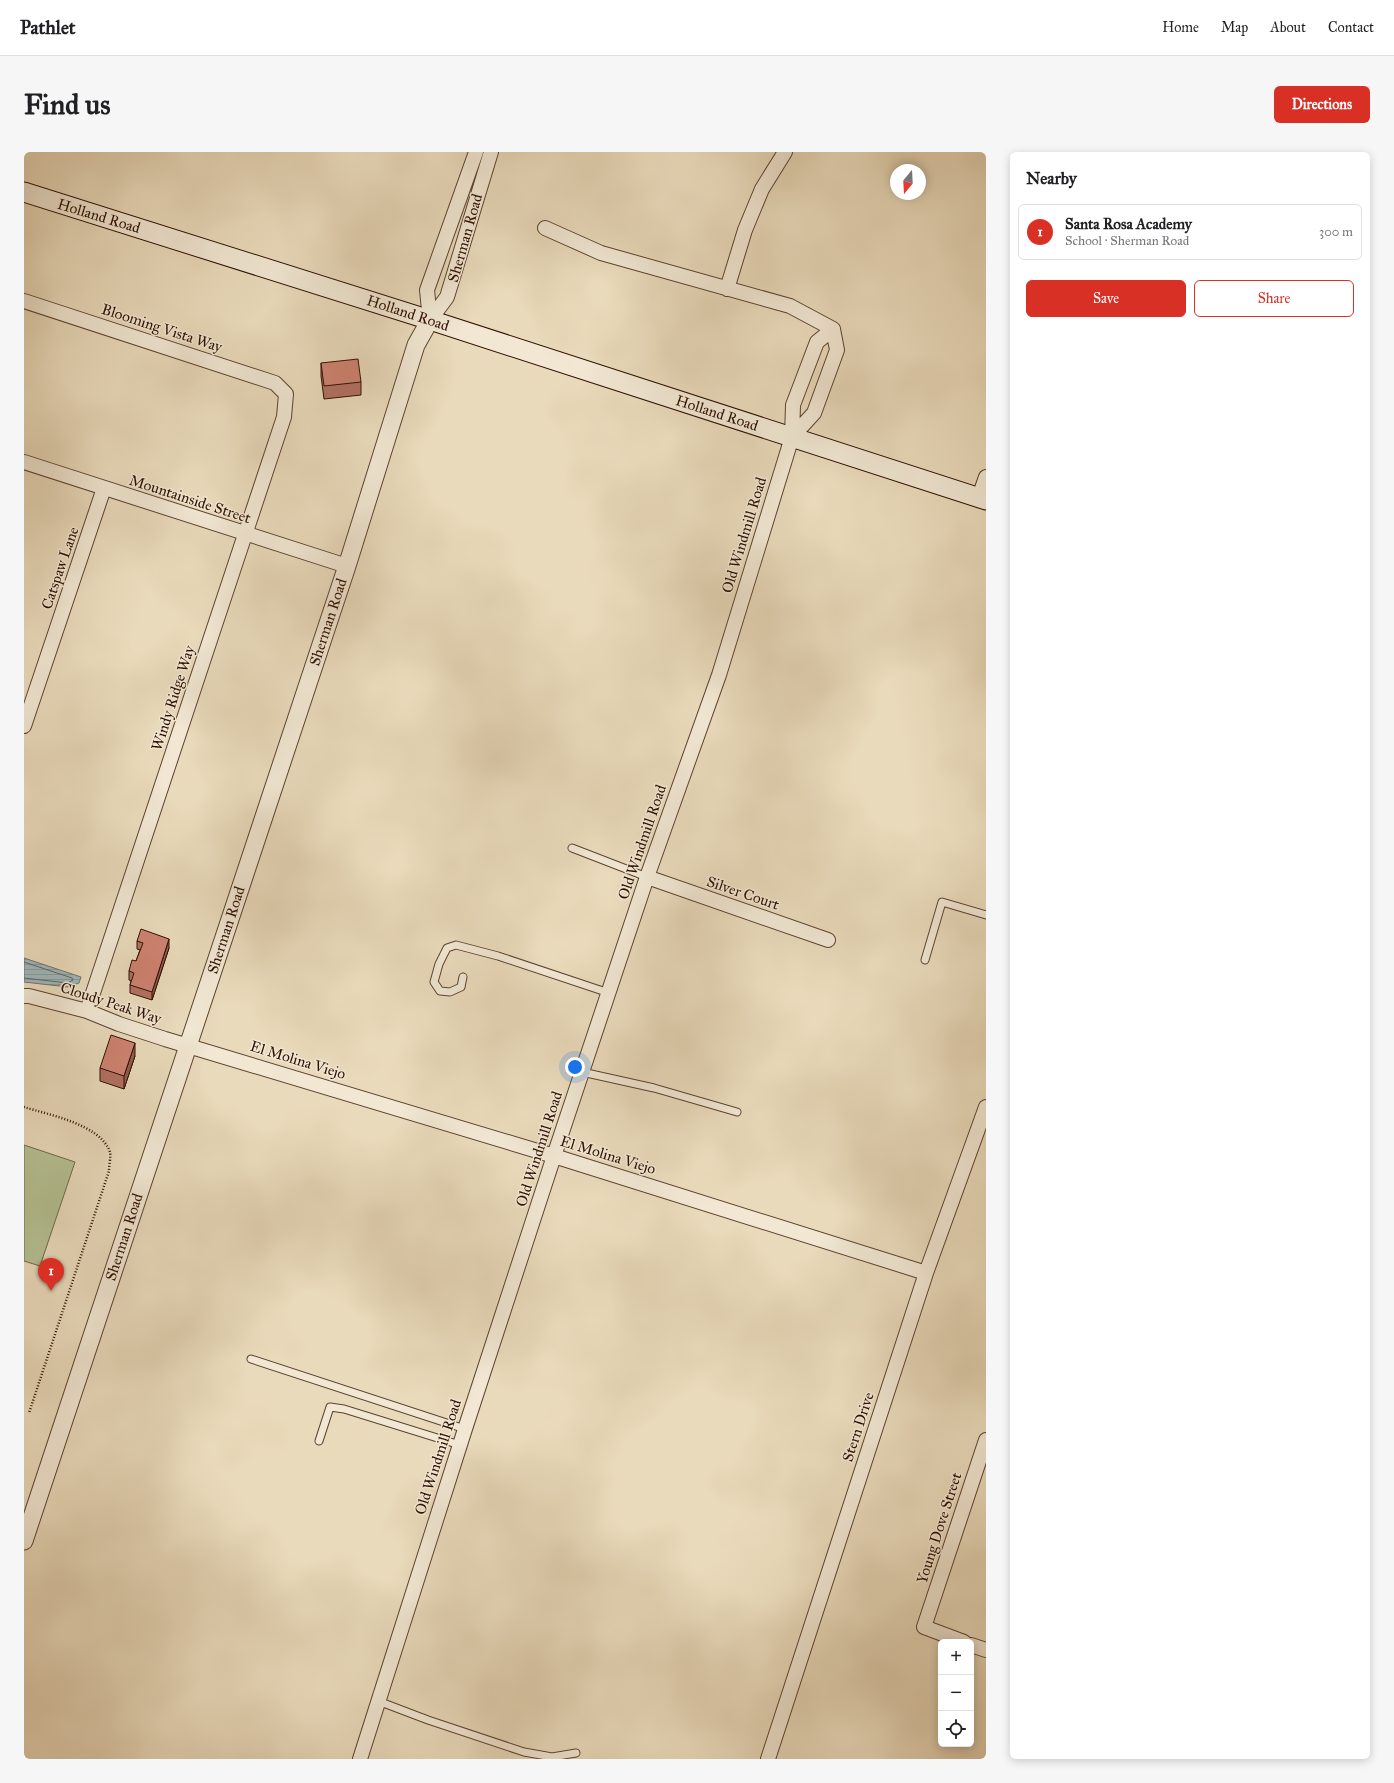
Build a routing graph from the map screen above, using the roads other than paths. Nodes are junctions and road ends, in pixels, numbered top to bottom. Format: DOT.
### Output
graph roads {
  1 [pos="476,152"];
  2 [pos="490,152"];
  3 [pos="783,153"];
  4 [pos="24,192"];
  5 [pos="545,228"];
  6 [pos="727,289"];
  7 [pos="24,301"];
  8 [pos="430,320"];
  9 [pos="833,329"];
  10 [pos="286,394"];
  11 [pos="792,437"];
  12 [pos="24,462"];
  13 [pos="986,477"];
  14 [pos="104,488"];
  15 [pos="983,498"];
  16 [pos="246,534"];
  17 [pos="347,566"];
  18 [pos="24,726"];
  19 [pos="572,848"];
  20 [pos="647,877"];
  21 [pos="986,915"];
  22 [pos="828,940"];
  23 [pos="925,960"];
  24 [pos="463,977"];
  25 [pos="609,993"];
  26 [pos="24,996"];
  27 [pos="87,1011"];
  28 [pos="187,1044"];
  29 [pos="582,1072"];
  30 [pos="986,1107"];
  31 [pos="737,1112"];
  32 [pos="554,1156"];
  33 [pos="926,1273"];
  34 [pos="251,1359"];
  35 [pos="465,1429"];
  36 [pos="986,1440"];
  37 [pos="319,1441"];
  38 [pos="460,1445"];
  39 [pos="24,1541"];
  40 [pos="956,1639"];
  41 [pos="974,1646"];
  42 [pos="986,1650"];
  43 [pos="378,1700"];
  44 [pos="576,1753"];
  45 [pos="360,1759"];
  46 [pos="768,1759"];
  1 -- 8 [label="street, Sherman Road"];
  2 -- 8 [label="street, Sherman Road"];
  3 -- 6 [label="street"];
  4 -- 8 [label="main road, Holland Road"];
  5 -- 6 [label="street"];
  6 -- 9 [label="street"];
  7 -- 10 [label="street, Blooming Vista Way"];
  8 -- 11 [label="main road, Holland Road"];
  8 -- 17 [label="street, Sherman Road"];
  9 -- 11 [label="street"];
  9 -- 11 [label="street"];
  10 -- 16 [label="street, Windy Ridge Way"];
  11 -- 15 [label="main road, Holland Road"];
  11 -- 20 [label="street, Old Windmill Road"];
  12 -- 14 [label="street, Mountainside Street"];
  13 -- 15 [label="street"];
  14 -- 16 [label="street, Mountainside Street"];
  14 -- 18 [label="street, Catspaw Lane"];
  16 -- 17 [label="street, Mountainside Street"];
  16 -- 27 [label="street, Windy Ridge Way"];
  17 -- 28 [label="street, Sherman Road"];
  19 -- 20 [label="lane"];
  20 -- 22 [label="street, Silver Court"];
  20 -- 25 [label="street, Old Windmill Road"];
  21 -- 23 [label="lane"];
  24 -- 25 [label="lane"];
  25 -- 29 [label="street, Old Windmill Road"];
  26 -- 27 [label="street, Cloudy Peak Way"];
  27 -- 28 [label="street, Cloudy Peak Way"];
  28 -- 32 [label="street, El Molina Viejo"];
  28 -- 39 [label="street, Sherman Road"];
  29 -- 31 [label="lane"];
  29 -- 32 [label="street, Old Windmill Road"];
  30 -- 33 [label="street, Stern Drive"];
  32 -- 33 [label="street, El Molina Viejo"];
  32 -- 35 [label="street, Old Windmill Road"];
  33 -- 46 [label="street, Stern Drive"];
  34 -- 35 [label="lane"];
  35 -- 38 [label="street, Old Windmill Road"];
  36 -- 40 [label="street, Young Dove Street"];
  37 -- 38 [label="lane"];
  38 -- 43 [label="street, Old Windmill Road"];
  41 -- 42 [label="street"];
  43 -- 44 [label="lane"];
  43 -- 45 [label="street, Old Windmill Road"];
}
